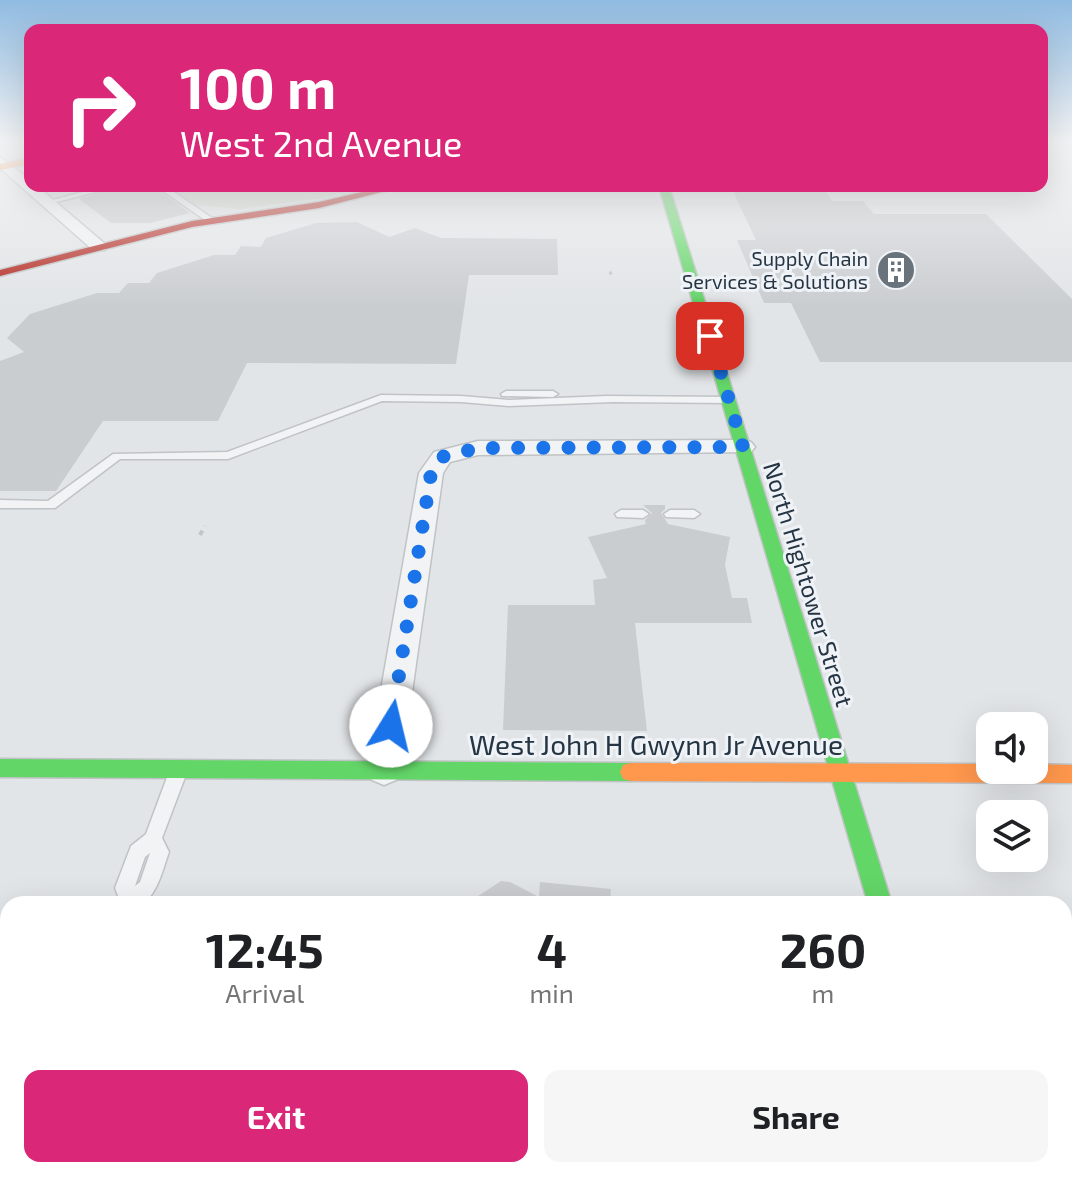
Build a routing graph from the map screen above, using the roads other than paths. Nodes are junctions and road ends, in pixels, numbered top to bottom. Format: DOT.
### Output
graph roads {
  1 [pos="38,197"];
  2 [pos="70,197"];
  3 [pos="176,197"];
  4 [pos="353,197"];
  5 [pos="667,197"];
  6 [pos="45,203"];
  7 [pos="211,220"];
  8 [pos="99,247"];
  9 [pos="0,273"];
  10 [pos="729,400"];
  11 [pos="743,447"];
  12 [pos="0,504"];
  13 [pos="621,514"];
  14 [pos="643,514"];
  15 [pos="670,514"];
  16 [pos="694,514"];
  17 [pos="0,768"];
  18 [pos="179,769"];
  19 [pos="384,770"];
  20 [pos="840,773"];
  21 [pos="1072,774"];
  22 [pos="137,896"];
  23 [pos="878,896"];
  1 -- 6 [label="street"];
  2 -- 6 [label="lane"];
  3 -- 7 [label="lane"];
  4 -- 7 [label="street"];
  5 -- 10 [label="street, North Hightower Street"];
  6 -- 8 [label="street"];
  7 -- 8 [label="street"];
  8 -- 9 [label="street"];
  10 -- 11 [label="street, North Hightower Street"];
  10 -- 12 [label="lane"];
  11 -- 19 [label="street"];
  11 -- 20 [label="street, North Hightower Street"];
  13 -- 14 [label="lane"];
  15 -- 16 [label="lane"];
  17 -- 18 [label="street, West John H Gwynn Jr Avenue"];
  18 -- 19 [label="street, West John H Gwynn Jr Avenue"];
  18 -- 22 [label="lane"];
  19 -- 20 [label="street, West John H Gwynn Jr Avenue"];
  20 -- 21 [label="street, West John H Gwynn Jr Avenue"];
  20 -- 23 [label="street, North Hightower Street"];
}
